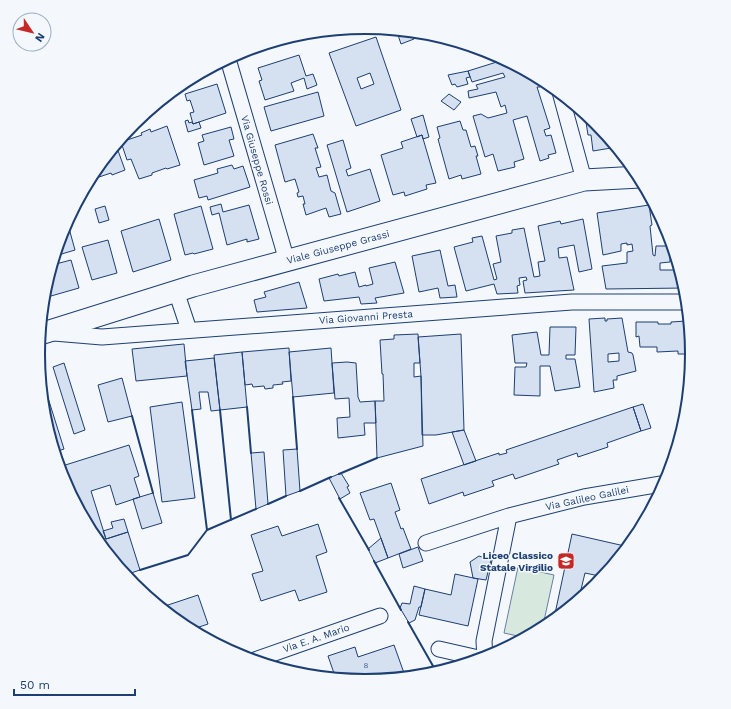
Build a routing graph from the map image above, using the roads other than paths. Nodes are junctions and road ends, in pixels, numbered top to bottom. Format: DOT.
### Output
graph roads {
  1 [pos="230,64"];
  2 [pos="563,101"];
  3 [pos="633,177"];
  4 [pos="584,180"];
  5 [pos="287,261"];
  6 [pos="176,291"];
  7 [pos="681,302"];
  8 [pos="189,330"];
  9 [pos="46,332"];
  10 [pos="46,333"];
  11 [pos="658,484"];
  12 [pos="509,516"];
  13 [pos="426,543"];
  14 [pos="380,616"];
  15 [pos="439,649"];
  16 [pos="484,652"];
  17 [pos="473,657"];
  18 [pos="261,658"];
  1 -- 5 [label="street, Via Giuseppe Rossi"];
  2 -- 4 [label="street"];
  3 -- 4 [label="main road, Viale Giuseppe Grassi"];
  4 -- 5 [label="main road, Viale Giuseppe Grassi"];
  5 -- 6 [label="main road, Viale Giuseppe Grassi"];
  6 -- 8 [label="street"];
  6 -- 9 [label="main road, Viale Giuseppe Grassi"];
  7 -- 8 [label="street, Via Giovanni Presta"];
  8 -- 10 [label="street, Via Giovanni Presta"];
  11 -- 12 [label="street, Via Galileo Galilei"];
  12 -- 13 [label="street, Via Galileo Galilei"];
  12 -- 16 [label="street"];
  14 -- 18 [label="street, Via E. A. Mario"];
  15 -- 17 [label="street"];
}
